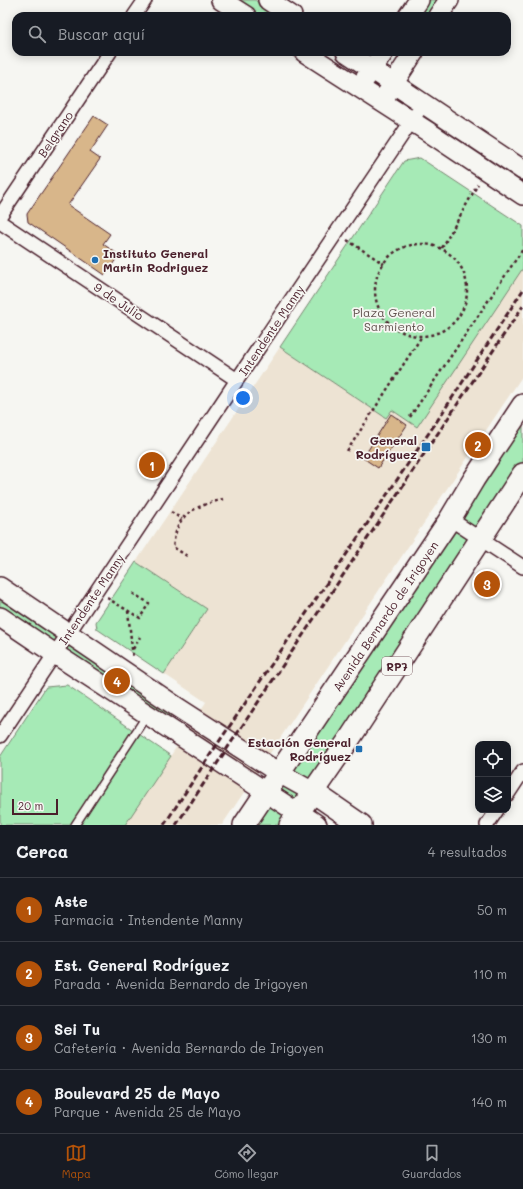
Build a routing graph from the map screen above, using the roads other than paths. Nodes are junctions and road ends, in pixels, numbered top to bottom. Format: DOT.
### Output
graph roads {
  1 [pos="145,0"];
  2 [pos="221,0"];
  3 [pos="268,0"];
  4 [pos="419,0"];
  5 [pos="449,0"];
  6 [pos="137,12"];
  7 [pos="240,12"];
  8 [pos="286,12"];
  9 [pos="411,12"];
  10 [pos="441,12"];
  11 [pos="107,56"];
  12 [pos="310,56"];
  13 [pos="352,56"];
  14 [pos="381,56"];
  15 [pos="411,56"];
  16 [pos="372,70"];
  17 [pos="393,84"];
  18 [pos="359,87"];
  19 [pos="381,102"];
  20 [pos="423,104"];
  21 [pos="411,122"];
  22 [pos="523,170"];
  23 [pos="523,195"];
  24 [pos="0,216"];
  25 [pos="0,222"];
  26 [pos="237,380"];
  27 [pos="523,405"];
  28 [pos="523,474"];
  29 [pos="450,519"];
  30 [pos="480,539"];
  31 [pos="523,567"];
  32 [pos="0,587"];
  33 [pos="0,617"];
  34 [pos="69,633"];
  35 [pos="55,654"];
  36 [pos="148,715"];
  37 [pos="0,736"];
  38 [pos="523,772"];
  39 [pos="279,773"];
  40 [pos="511,790"];
  41 [pos="267,792"];
  42 [pos="313,792"];
  43 [pos="495,813"];
  44 [pos="294,819"];
  45 [pos="75,825"];
  46 [pos="244,825"];
  47 [pos="316,825"];
  48 [pos="361,825"];
  49 [pos="487,825"];
  1 -- 6 [label="street"];
  2 -- 7 [label="main road"];
  3 -- 8 [label="main road"];
  4 -- 9 [label="main road"];
  5 -- 10 [label="main road"];
  11 -- 24 [label="street, Belgrano"];
  12 -- 18 [label="main road"];
  13 -- 16 [label="main road"];
  14 -- 16 [label="main road"];
  15 -- 17 [label="main road"];
  16 -- 17 [label="main road"];
  16 -- 18 [label="main road"];
  17 -- 19 [label="main road"];
  17 -- 20 [label="main road"];
  18 -- 19 [label="main road"];
  19 -- 21 [label="main road"];
  20 -- 21 [label="street, Intendente Manny"];
  20 -- 22 [label="main road"];
  21 -- 23 [label="main road"];
  21 -- 26 [label="street, Intendente Manny"];
  25 -- 26 [label="street, 9 de Julio"];
  26 -- 34 [label="street, Intendente Manny"];
  27 -- 29 [label="main road, Avenida Bernardo de Irigoyen"];
  28 -- 30 [label="main road, RP7"];
  29 -- 30 [label="street"];
  29 -- 39 [label="main road, Avenida Bernardo de Irigoyen"];
  30 -- 31 [label="street"];
  30 -- 42 [label="main road, RP7"];
  32 -- 34 [label="main road"];
  33 -- 35 [label="main road"];
  34 -- 35 [label="street, Intendente Manny"];
  34 -- 39 [label="main road"];
  35 -- 36 [label="main road"];
  35 -- 37 [label="street, Intendente Manny"];
  36 -- 41 [label="main road"];
  36 -- 45 [label="lane"];
  38 -- 40 [label="street"];
  39 -- 41 [label="main road, Avenida Bernardo de Irigoyen"];
  39 -- 42 [label="main road"];
  41 -- 44 [label="main road"];
  41 -- 46 [label="main road, Avenida Bernardo de Irigoyen"];
  42 -- 44 [label="main road, RP7"];
  42 -- 48 [label="main road"];
  43 -- 49 [label="street"];
  44 -- 47 [label="main road"];
}
